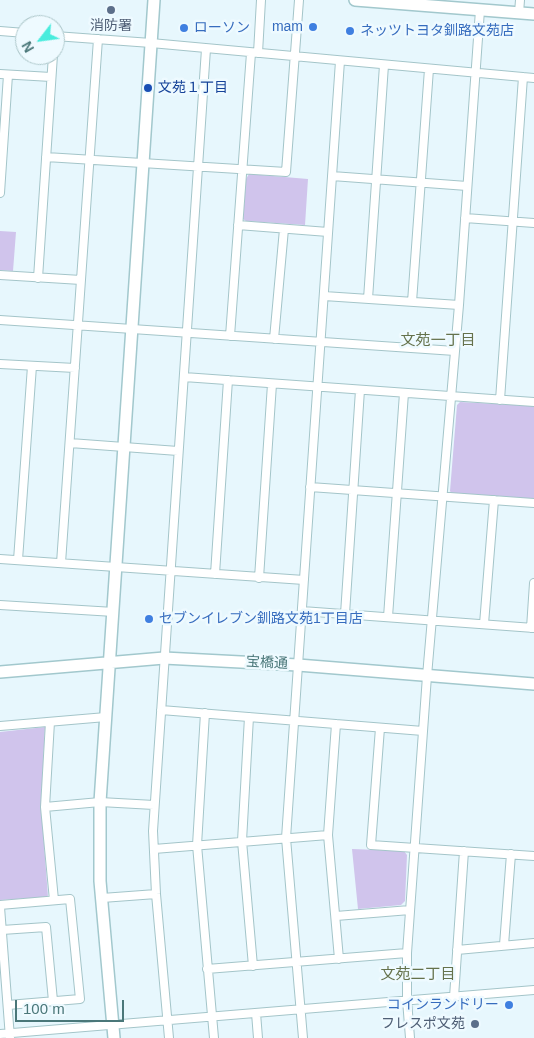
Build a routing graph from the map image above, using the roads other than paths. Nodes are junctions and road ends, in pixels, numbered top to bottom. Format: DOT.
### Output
graph roads {
  1 [pos="154,0"];
  2 [pos="261,0"];
  3 [pos="299,0"];
  4 [pos="357,0"];
  5 [pos="520,0"];
  6 [pos="480,10"];
  7 [pos="519,13"];
  8 [pos="534,14"];
  9 [pos="0,31"];
  10 [pos="15,33"];
  11 [pos="65,37"];
  12 [pos="98,39"];
  13 [pos="151,43"];
  14 [pos="206,49"];
  15 [pos="254,53"];
  16 [pos="296,57"];
  17 [pos="340,61"];
  18 [pos="53,65"];
  19 [pos="384,65"];
  20 [pos="429,69"];
  21 [pos="475,73"];
  22 [pos="4,75"];
  23 [pos="52,77"];
  24 [pos="523,77"];
  25 [pos="534,78"];
  26 [pos="46,157"];
  27 [pos="90,160"];
  28 [pos="144,164"];
  29 [pos="199,167"];
  30 [pos="242,170"];
  31 [pos="332,176"];
  32 [pos="376,180"];
  33 [pos="420,182"];
  34 [pos="467,186"];
  35 [pos="0,193"];
  36 [pos="465,218"];
  37 [pos="513,222"];
  38 [pos="534,223"];
  39 [pos="238,226"];
  40 [pos="284,229"];
  41 [pos="328,232"];
  42 [pos="0,275"];
  43 [pos="38,278"];
  44 [pos="82,280"];
  45 [pos="324,296"];
  46 [pos="368,299"];
  47 [pos="412,302"];
  48 [pos="459,305"];
  49 [pos="0,320"];
  50 [pos="79,325"];
  51 [pos="133,329"];
  52 [pos="186,333"];
  53 [pos="230,336"];
  54 [pos="274,339"];
  55 [pos="320,342"];
  56 [pos="455,351"];
  57 [pos="0,364"];
  58 [pos="32,366"];
  59 [pos="75,368"];
  60 [pos="184,377"];
  61 [pos="228,380"];
  62 [pos="272,384"];
  63 [pos="316,387"];
  64 [pos="360,390"];
  65 [pos="404,393"];
  66 [pos="452,396"];
  67 [pos="500,400"];
  68 [pos="534,402"];
  69 [pos="70,444"];
  70 [pos="125,447"];
  71 [pos="178,451"];
  72 [pos="310,487"];
  73 [pos="354,490"];
  74 [pos="397,493"];
  75 [pos="442,496"];
  76 [pos="494,500"];
  77 [pos="534,503"];
  78 [pos="0,559"];
  79 [pos="18,560"];
  80 [pos="61,563"];
  81 [pos="117,566"];
  82 [pos="171,570"];
  83 [pos="215,574"];
  84 [pos="259,578"];
  85 [pos="304,580"];
  86 [pos="534,583"];
  87 [pos="0,605"];
  88 [pos="302,611"];
  89 [pos="114,612"];
  90 [pos="345,614"];
  91 [pos="388,617"];
  92 [pos="432,620"];
  93 [pos="484,624"];
  94 [pos="532,628"];
  95 [pos="164,658"];
  96 [pos="110,662"];
  97 [pos="298,665"];
  98 [pos="0,672"];
  99 [pos="427,676"];
  100 [pos="534,684"];
  101 [pos="161,710"];
  102 [pos="205,713"];
  103 [pos="106,717"];
  104 [pos="249,717"];
  105 [pos="294,721"];
  106 [pos="50,722"];
  107 [pos="336,724"];
  108 [pos="0,726"];
  109 [pos="380,728"];
  110 [pos="423,731"];
  111 [pos="100,802"];
  112 [pos="154,806"];
  113 [pos="45,807"];
  114 [pos="328,834"];
  115 [pos="286,838"];
  116 [pos="242,842"];
  117 [pos="197,845"];
  118 [pos="154,848"];
  119 [pos="415,848"];
  120 [pos="464,851"];
  121 [pos="511,854"];
  122 [pos="534,856"];
  123 [pos="156,894"];
  124 [pos="102,898"];
  125 [pos="54,900"];
  126 [pos="0,906"];
  127 [pos="410,910"];
  128 [pos="336,916"];
  129 [pos="2,930"];
  130 [pos="534,943"];
  131 [pos="504,945"];
  132 [pos="457,950"];
  133 [pos="407,953"];
  134 [pos="339,959"];
  135 [pos="296,962"];
  136 [pos="253,966"];
  137 [pos="208,969"];
  138 [pos="534,990"];
  139 [pos="454,997"];
  140 [pos="407,1000"];
  141 [pos="53,1001"];
  142 [pos="8,1005"];
  143 [pos="301,1009"];
  144 [pos="256,1013"];
  145 [pos="212,1016"];
  146 [pos="167,1020"];
  147 [pos="113,1025"];
  148 [pos="0,1034"];
  149 [pos="10,1035"];
  150 [pos="114,1038"];
  151 [pos="169,1038"];
  152 [pos="214,1038"];
  153 [pos="258,1038"];
  154 [pos="303,1038"];
  155 [pos="410,1038"];
  1 -- 13 [label="street"];
  2 -- 15 [label="street"];
  3 -- 16 [label="street"];
  4 -- 6 [label="street"];
  5 -- 7 [label="street"];
  6 -- 7 [label="street"];
  6 -- 21 [label="street"];
  7 -- 8 [label="street"];
  9 -- 10 [label="street"];
  11 -- 12 [label="street"];
  12 -- 13 [label="street"];
  12 -- 27 [label="street"];
  13 -- 14 [label="street"];
  13 -- 28 [label="street"];
  14 -- 15 [label="street"];
  14 -- 29 [label="street"];
  15 -- 16 [label="street"];
  15 -- 30 [label="street"];
  16 -- 17 [label="street"];
  16 -- 30 [label="street"];
  17 -- 19 [label="street"];
  17 -- 31 [label="street"];
  18 -- 23 [label="street"];
  19 -- 20 [label="street"];
  19 -- 32 [label="street"];
  20 -- 21 [label="street"];
  20 -- 33 [label="street"];
  21 -- 24 [label="street"];
  21 -- 34 [label="street"];
  22 -- 23 [label="street"];
  22 -- 35 [label="street"];
  23 -- 26 [label="street"];
  24 -- 25 [label="street"];
  24 -- 37 [label="street"];
  26 -- 27 [label="street"];
  26 -- 43 [label="street"];
  27 -- 28 [label="street"];
  27 -- 44 [label="street"];
  28 -- 29 [label="street"];
  28 -- 51 [label="street"];
  29 -- 30 [label="street"];
  29 -- 52 [label="street"];
  30 -- 39 [label="street"];
  31 -- 32 [label="street"];
  31 -- 41 [label="street"];
  32 -- 33 [label="street"];
  32 -- 46 [label="street"];
  33 -- 34 [label="street"];
  33 -- 47 [label="street"];
  34 -- 36 [label="street"];
  36 -- 37 [label="street"];
  36 -- 48 [label="street"];
  37 -- 38 [label="street"];
  37 -- 67 [label="street"];
  39 -- 40 [label="street"];
  39 -- 53 [label="street"];
  40 -- 41 [label="street"];
  40 -- 54 [label="street"];
  41 -- 45 [label="street"];
  42 -- 43 [label="street"];
  43 -- 44 [label="street"];
  44 -- 50 [label="street"];
  45 -- 46 [label="street"];
  45 -- 55 [label="street"];
  46 -- 47 [label="street"];
  47 -- 48 [label="street"];
  48 -- 56 [label="street"];
  49 -- 50 [label="street"];
  50 -- 51 [label="street"];
  50 -- 59 [label="street"];
  51 -- 52 [label="street"];
  51 -- 70 [label="street"];
  52 -- 53 [label="street"];
  52 -- 60 [label="street"];
  53 -- 54 [label="street"];
  54 -- 55 [label="street"];
  55 -- 56 [label="street"];
  55 -- 63 [label="street"];
  56 -- 66 [label="street"];
  57 -- 58 [label="street"];
  58 -- 59 [label="street"];
  58 -- 79 [label="street"];
  59 -- 69 [label="street"];
  60 -- 61 [label="street"];
  60 -- 71 [label="street"];
  61 -- 62 [label="street"];
  61 -- 83 [label="street"];
  62 -- 63 [label="street"];
  62 -- 84 [label="street"];
  63 -- 64 [label="street"];
  63 -- 72 [label="street"];
  64 -- 65 [label="street"];
  64 -- 73 [label="street"];
  65 -- 66 [label="street"];
  65 -- 74 [label="street"];
  66 -- 67 [label="street"];
  66 -- 75 [label="street"];
  67 -- 68 [label="street"];
  69 -- 70 [label="street"];
  69 -- 80 [label="street"];
  70 -- 71 [label="street"];
  70 -- 81 [label="street"];
  71 -- 82 [label="street"];
  72 -- 73 [label="street"];
  72 -- 85 [label="street"];
  73 -- 74 [label="street"];
  73 -- 90 [label="street"];
  74 -- 75 [label="street"];
  74 -- 91 [label="street"];
  75 -- 76 [label="street"];
  75 -- 92 [label="street"];
  76 -- 77 [label="street"];
  76 -- 93 [label="street"];
  78 -- 79 [label="street"];
  79 -- 80 [label="street"];
  80 -- 81 [label="street"];
  81 -- 82 [label="street"];
  81 -- 89 [label="street"];
  82 -- 83 [label="street"];
  82 -- 95 [label="street"];
  83 -- 84 [label="street"];
  84 -- 85 [label="street"];
  85 -- 88 [label="street"];
  86 -- 94 [label="street"];
  87 -- 89 [label="street"];
  88 -- 90 [label="street"];
  88 -- 97 [label="street"];
  89 -- 96 [label="street"];
  90 -- 91 [label="street"];
  91 -- 92 [label="street"];
  92 -- 93 [label="street"];
  92 -- 99 [label="street"];
  93 -- 94 [label="street"];
  95 -- 96 [label="street, 宝橋通"];
  95 -- 97 [label="street, 宝橋通"];
  95 -- 101 [label="street"];
  96 -- 98 [label="street, 宝橋通"];
  96 -- 103 [label="street"];
  97 -- 99 [label="street, 宝橋通"];
  97 -- 105 [label="street"];
  99 -- 100 [label="street, 宝橋通"];
  99 -- 110 [label="street"];
  101 -- 102 [label="street"];
  101 -- 112 [label="street"];
  102 -- 104 [label="street"];
  102 -- 117 [label="street"];
  103 -- 106 [label="street"];
  103 -- 111 [label="street"];
  104 -- 105 [label="street"];
  104 -- 116 [label="street"];
  105 -- 107 [label="street"];
  105 -- 115 [label="street"];
  106 -- 108 [label="street"];
  106 -- 113 [label="street"];
  107 -- 109 [label="street"];
  107 -- 114 [label="street"];
  109 -- 110 [label="street"];
  109 -- 119 [label="street"];
  110 -- 119 [label="street"];
  111 -- 112 [label="street"];
  111 -- 113 [label="street"];
  111 -- 124 [label="street"];
  112 -- 118 [label="street"];
  113 -- 125 [label="street"];
  114 -- 115 [label="street"];
  114 -- 128 [label="street"];
  115 -- 116 [label="street"];
  115 -- 135 [label="street"];
  116 -- 117 [label="street"];
  116 -- 136 [label="street"];
  117 -- 118 [label="street"];
  117 -- 137 [label="street"];
  118 -- 123 [label="street"];
  119 -- 120 [label="street"];
  119 -- 127 [label="street"];
  120 -- 121 [label="street"];
  120 -- 132 [label="street"];
  121 -- 122 [label="street"];
  121 -- 131 [label="street"];
  123 -- 124 [label="street"];
  123 -- 146 [label="street"];
  124 -- 147 [label="street"];
  125 -- 126 [label="street"];
  125 -- 141 [label="street"];
  126 -- 129 [label="street"];
  127 -- 128 [label="street"];
  127 -- 133 [label="street"];
  128 -- 134 [label="street"];
  129 -- 141 [label="street"];
  129 -- 142 [label="street"];
  130 -- 131 [label="street"];
  131 -- 132 [label="street"];
  132 -- 139 [label="street"];
  133 -- 134 [label="street"];
  133 -- 140 [label="street"];
  134 -- 135 [label="street"];
  135 -- 136 [label="street"];
  135 -- 143 [label="street"];
  136 -- 137 [label="street"];
  137 -- 145 [label="street"];
  138 -- 139 [label="street"];
  139 -- 140 [label="street"];
  140 -- 143 [label="street"];
  140 -- 155 [label="street"];
  141 -- 142 [label="street"];
  142 -- 149 [label="street"];
  143 -- 144 [label="street"];
  143 -- 154 [label="street"];
  144 -- 145 [label="street"];
  144 -- 153 [label="street"];
  145 -- 146 [label="street"];
  145 -- 152 [label="street"];
  146 -- 147 [label="street"];
  146 -- 151 [label="street"];
  147 -- 149 [label="street"];
  147 -- 150 [label="street"];
  148 -- 149 [label="street"];
}
